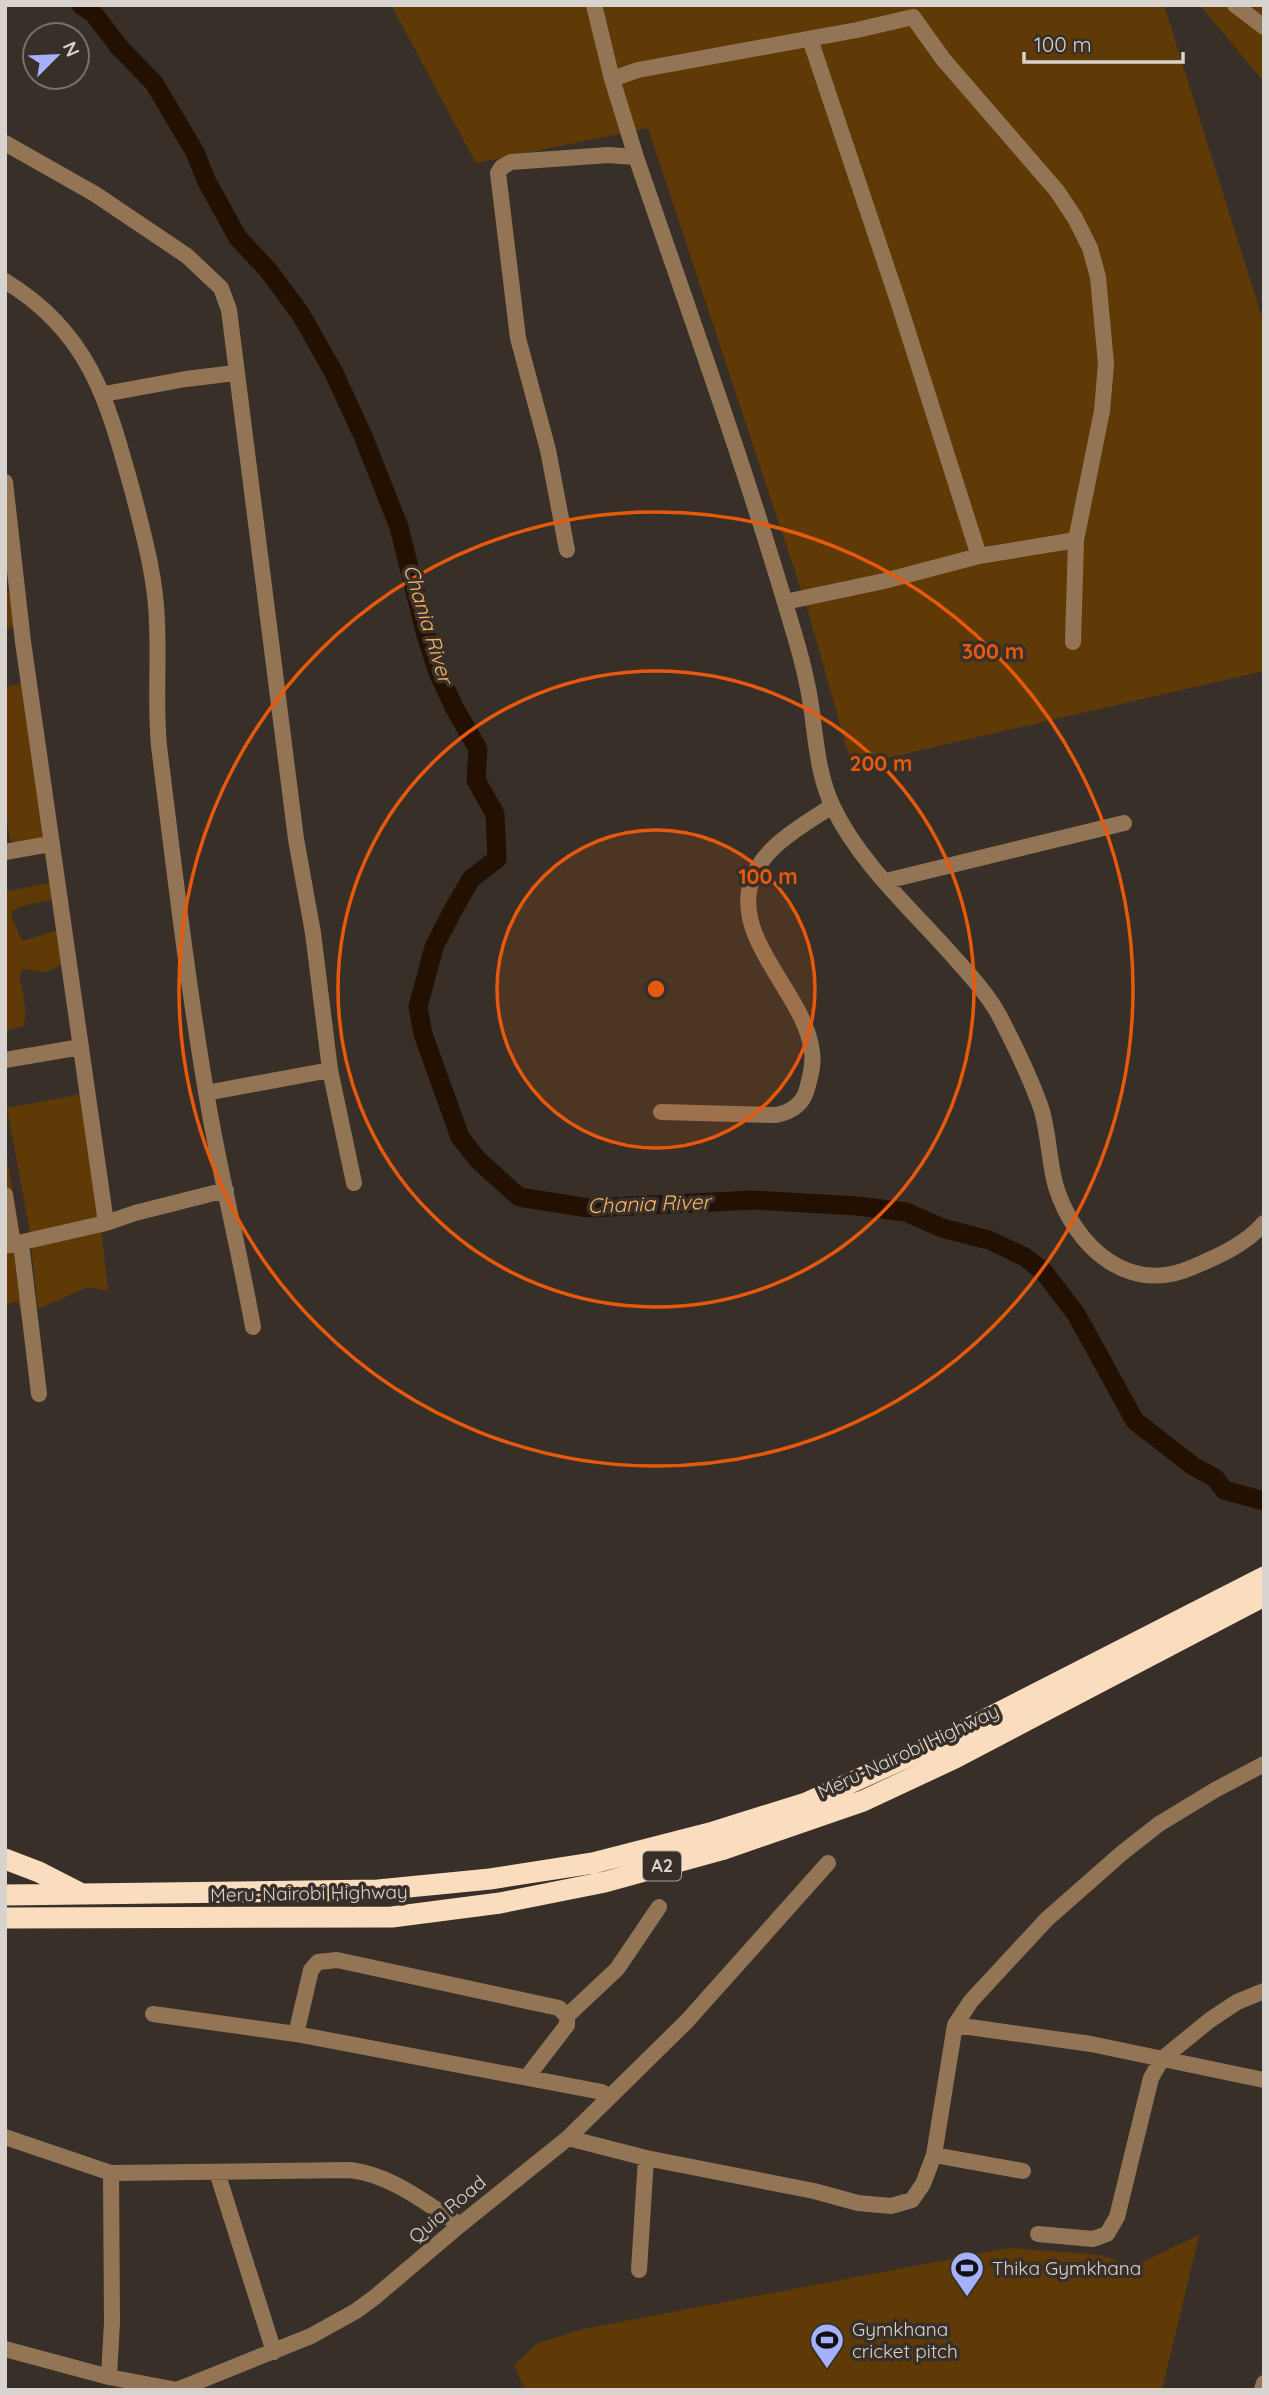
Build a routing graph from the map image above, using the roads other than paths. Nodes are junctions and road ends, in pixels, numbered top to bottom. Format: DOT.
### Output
graph roads {
  1 [pos="594,5"];
  2 [pos="1234,5"];
  3 [pos="910,11"];
  4 [pos="1264,27"];
  5 [pos="810,38"];
  6 [pos="612,79"];
  7 [pos="5,143"];
  8 [pos="636,157"];
  9 [pos="5,281"];
  10 [pos="235,373"];
  11 [pos="104,394"];
  12 [pos="5,482"];
  13 [pos="1076,540"];
  14 [pos="567,550"];
  15 [pos="979,556"];
  16 [pos="785,602"];
  17 [pos="23,642"];
  18 [pos="1073,642"];
  19 [pos="5,643"];
  20 [pos="832,806"];
  21 [pos="1124,823"];
  22 [pos="50,844"];
  23 [pos="5,852"];
  24 [pos="886,881"];
  25 [pos="81,1047"];
  26 [pos="5,1060"];
  27 [pos="330,1070"];
  28 [pos="206,1093"];
  29 [pos="661,1112"];
  30 [pos="354,1183"];
  31 [pos="226,1190"];
  32 [pos="5,1195"];
  33 [pos="106,1223"];
  34 [pos="1264,1223"];
  35 [pos="13,1245"];
  36 [pos="253,1327"];
  37 [pos="39,1394"];
  38 [pos="1264,1577"];
  39 [pos="1264,1597"];
  40 [pos="1264,1765"];
  41 [pos="5,1859"];
  42 [pos="828,1863"];
  43 [pos="5,1895"];
  44 [pos="83,1895"];
  45 [pos="659,1907"];
  46 [pos="11,1919"];
  47 [pos="1264,1991"];
  48 [pos="153,2014"];
  49 [pos="567,2016"];
  50 [pos="955,2025"];
  51 [pos="296,2034"];
  52 [pos="1162,2059"];
  53 [pos="527,2077"];
  54 [pos="1264,2080"];
  55 [pos="608,2098"];
  56 [pos="5,2137"];
  57 [pos="568,2138"];
  58 [pos="934,2155"];
  59 [pos="646,2158"];
  60 [pos="1023,2171"];
  61 [pos="217,2172"];
  62 [pos="111,2173"];
  63 [pos="460,2225"];
  64 [pos="1038,2234"];
  65 [pos="639,2270"];
  66 [pos="5,2349"];
  67 [pos="274,2352"];
  68 [pos="109,2377"];
  69 [pos="1264,2383"];
  70 [pos="1262,2390"];
  1 -- 6 [label="street"];
  2 -- 4 [label="street"];
  3 -- 5 [label="street"];
  3 -- 13 [label="street"];
  5 -- 6 [label="street"];
  5 -- 15 [label="street"];
  6 -- 8 [label="street"];
  7 -- 10 [label="street"];
  8 -- 14 [label="street"];
  8 -- 16 [label="street"];
  9 -- 11 [label="street"];
  10 -- 11 [label="street"];
  10 -- 27 [label="street"];
  11 -- 28 [label="street"];
  12 -- 17 [label="street"];
  13 -- 15 [label="street"];
  13 -- 18 [label="street"];
  15 -- 16 [label="street"];
  16 -- 20 [label="street"];
  17 -- 19 [label="street"];
  17 -- 22 [label="street"];
  20 -- 24 [label="street"];
  20 -- 29 [label="street"];
  21 -- 24 [label="street"];
  22 -- 23 [label="street"];
  22 -- 25 [label="street"];
  24 -- 34 [label="street"];
  25 -- 26 [label="street"];
  25 -- 33 [label="street"];
  27 -- 28 [label="street"];
  27 -- 30 [label="street"];
  28 -- 31 [label="street"];
  31 -- 33 [label="street"];
  31 -- 36 [label="street"];
  32 -- 35 [label="street"];
  33 -- 35 [label="street"];
  35 -- 37 [label="street"];
  38 -- 44 [label="highway, Meru-Nairobi Highway / A2"];
  39 -- 46 [label="highway, Meru-Nairobi Highway / A2"];
  40 -- 50 [label="street"];
  41 -- 44 [label="highway"];
  42 -- 55 [label="street, Quia Road"];
  43 -- 44 [label="highway, Meru-Nairobi Highway / A2"];
  45 -- 49 [label="street"];
  47 -- 52 [label="street"];
  48 -- 51 [label="street"];
  49 -- 51 [label="street"];
  49 -- 53 [label="street"];
  50 -- 52 [label="street"];
  50 -- 58 [label="street"];
  51 -- 53 [label="street"];
  52 -- 54 [label="street"];
  52 -- 64 [label="street"];
  53 -- 55 [label="street"];
  55 -- 57 [label="street, Quia Road"];
  56 -- 62 [label="street"];
  57 -- 59 [label="street"];
  57 -- 63 [label="street, Quia Road"];
  58 -- 59 [label="street"];
  58 -- 60 [label="street"];
  59 -- 65 [label="street"];
  61 -- 62 [label="street"];
  61 -- 63 [label="street"];
  61 -- 67 [label="street"];
  62 -- 68 [label="street"];
  63 -- 67 [label="street, Quia Road"];
  66 -- 68 [label="street, Quia Road"];
  67 -- 68 [label="street, Quia Road"];
  69 -- 70 [label="street"];
}
